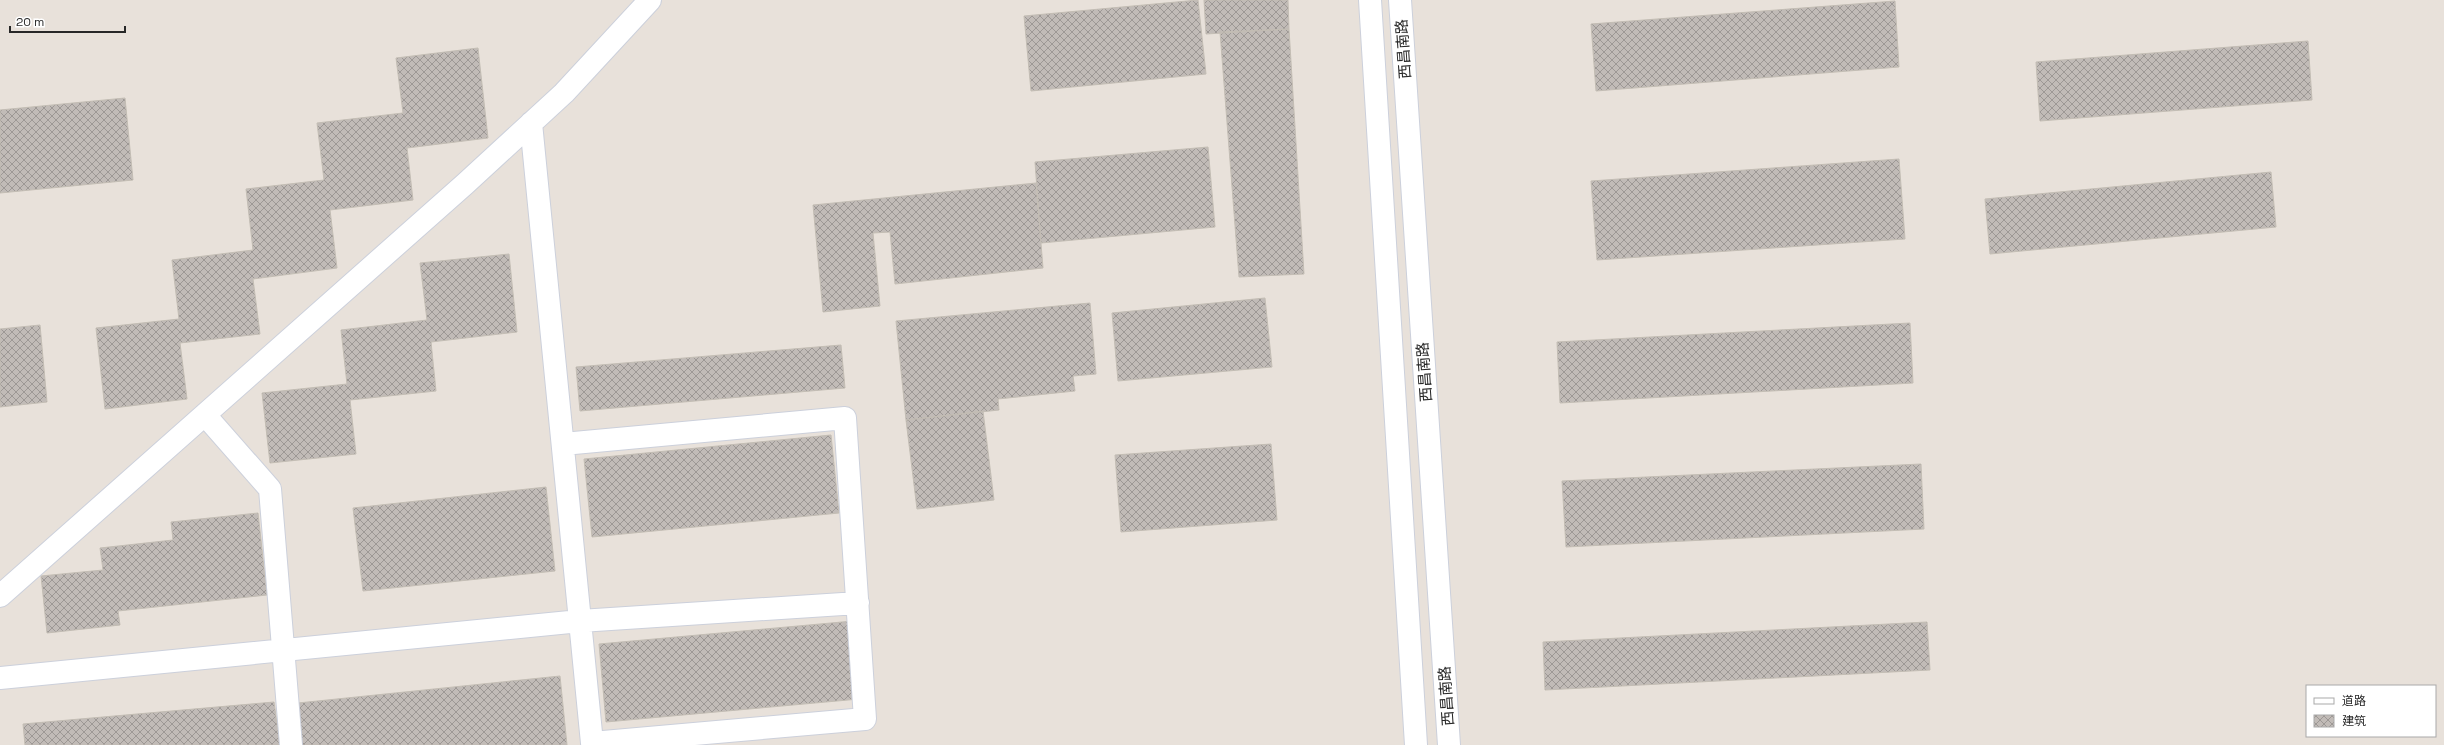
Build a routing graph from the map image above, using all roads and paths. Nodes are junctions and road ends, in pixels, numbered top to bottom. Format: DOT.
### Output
graph roads {
  1 [pos="650,0"];
  2 [pos="1370,0"];
  3 [pos="1400,0"];
  4 [pos="531,123"];
  5 [pos="205,415"];
  6 [pos="563,444"];
  7 [pos="0,596"];
  8 [pos="858,603"];
  9 [pos="580,621"];
  10 [pos="282,650"];
  11 [pos="0,678"];
  12 [pos="291,745"];
  13 [pos="1416,745"];
  14 [pos="1449,745"];
  1 -- 4 [label="street"];
  2 -- 13 [label="street, 西昌南路"];
  3 -- 14 [label="street, 西昌南路"];
  4 -- 5 [label="street"];
  4 -- 6 [label="street"];
  5 -- 7 [label="street"];
  5 -- 10 [label="street"];
  6 -- 8 [label="street"];
  6 -- 9 [label="street"];
  8 -- 9 [label="street"];
  8 -- 9 [label="street"];
  9 -- 10 [label="street"];
  10 -- 11 [label="street"];
  10 -- 12 [label="street"];
}
